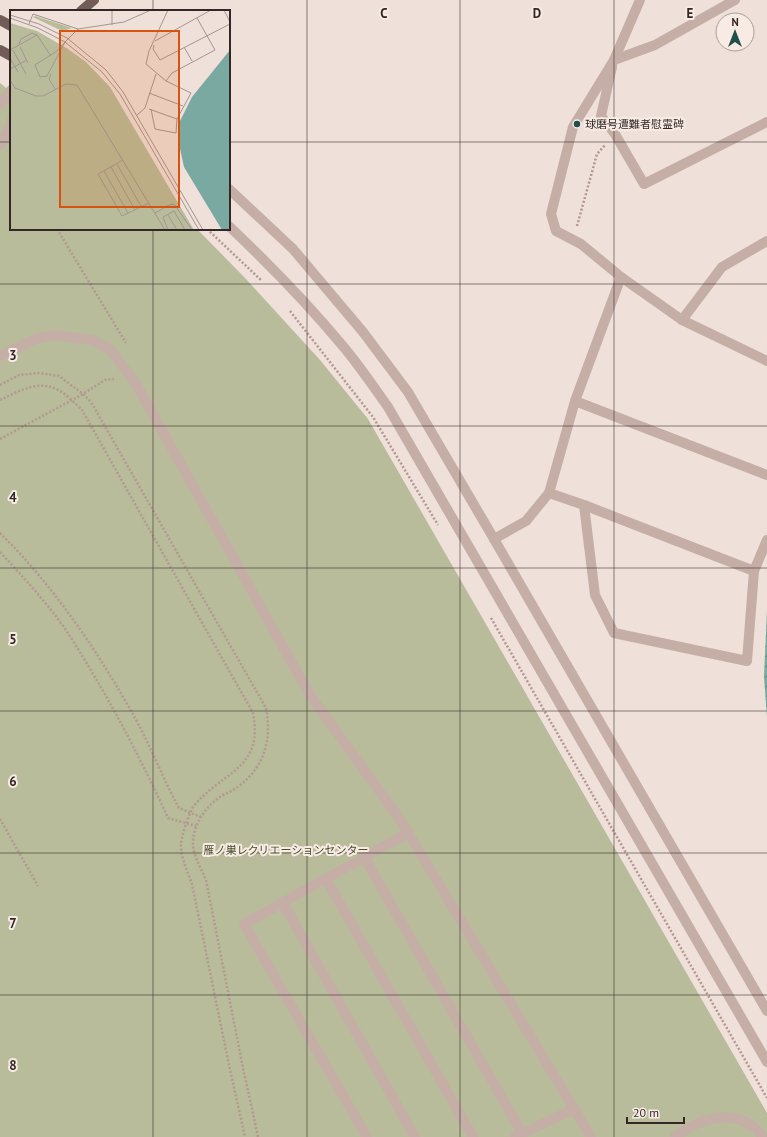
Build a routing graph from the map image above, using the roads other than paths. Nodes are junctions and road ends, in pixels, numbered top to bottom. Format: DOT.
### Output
graph roads {
  1 [pos="94,0"];
  2 [pos="640,0"];
  3 [pos="735,0"];
  4 [pos="82,10"];
  5 [pos="0,20"];
  6 [pos="10,25"];
  7 [pos="0,50"];
  8 [pos="10,55"];
  9 [pos="614,60"];
  10 [pos="10,91"];
  11 [pos="0,104"];
  12 [pos="767,122"];
  13 [pos="10,124"];
  14 [pos="0,145"];
  15 [pos="230,190"];
  16 [pos="230,227"];
  17 [pos="767,241"];
  18 [pos="621,277"];
  19 [pos="682,320"];
  20 [pos="0,356"];
  21 [pos="767,361"];
  22 [pos="575,401"];
  23 [pos="767,475"];
  24 [pos="549,493"];
  25 [pos="584,505"];
  26 [pos="494,539"];
  27 [pos="767,540"];
  28 [pos="754,571"];
  29 [pos="408,833"];
  30 [pos="364,857"];
  31 [pos="326,879"];
  32 [pos="283,903"];
  33 [pos="767,1011"];
  34 [pos="767,1062"];
  35 [pos="574,1109"];
  36 [pos="519,1135"];
  37 [pos="367,1137"];
  38 [pos="415,1137"];
  39 [pos="473,1137"];
  40 [pos="591,1137"];
  41 [pos="674,1137"];
  42 [pos="763,1137"];
  1 -- 4 [label="main road"];
  2 -- 9 [label="street"];
  3 -- 9 [label="street"];
  5 -- 6 [label="main road"];
  7 -- 8 [label="main road"];
  9 -- 12 [label="street"];
  9 -- 18 [label="street"];
  10 -- 11 [label="street"];
  13 -- 14 [label="street"];
  15 -- 26 [label="street"];
  16 -- 34 [label="street"];
  17 -- 19 [label="street"];
  18 -- 19 [label="street"];
  18 -- 22 [label="street"];
  19 -- 21 [label="street"];
  20 -- 29 [label="street"];
  22 -- 23 [label="street"];
  22 -- 24 [label="street"];
  24 -- 25 [label="street"];
  24 -- 26 [label="street"];
  25 -- 28 [label="street"];
  25 -- 28 [label="street"];
  26 -- 33 [label="street"];
  27 -- 28 [label="street"];
  29 -- 30 [label="street"];
  29 -- 35 [label="street"];
  30 -- 31 [label="street"];
  30 -- 36 [label="street"];
  31 -- 32 [label="street"];
  31 -- 39 [label="street"];
  32 -- 37 [label="street"];
  32 -- 38 [label="street"];
  35 -- 36 [label="street"];
  35 -- 40 [label="street"];
  41 -- 42 [label="street"];
}
